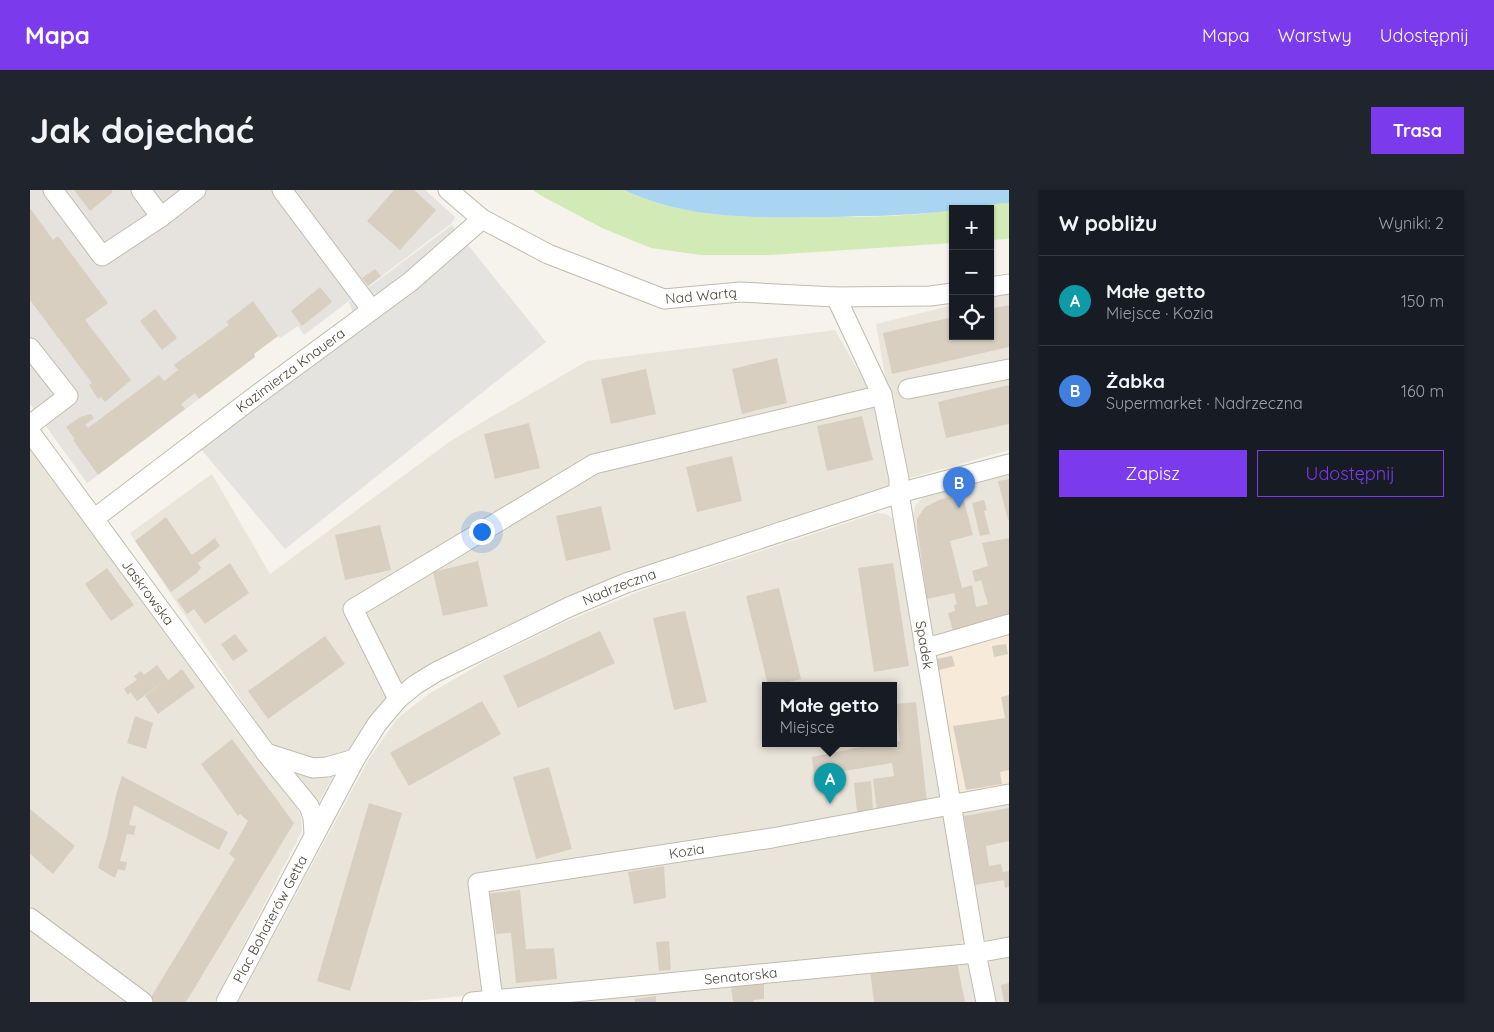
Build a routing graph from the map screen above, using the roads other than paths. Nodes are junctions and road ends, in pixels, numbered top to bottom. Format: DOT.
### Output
graph roads {
  1 [pos="53,190"];
  2 [pos="141,190"];
  3 [pos="196,190"];
  4 [pos="282,190"];
  5 [pos="448,190"];
  6 [pos="161,217"];
  7 [pos="482,219"];
  8 [pos="1009,284"];
  9 [pos="994,286"];
  10 [pos="949,294"];
  11 [pos="836,298"];
  12 [pos="371,309"];
  13 [pos="30,348"];
  14 [pos="1009,369"];
  15 [pos="908,390"];
  16 [pos="882,395"];
  17 [pos="30,425"];
  18 [pos="30,432"];
  19 [pos="1009,464"];
  20 [pos="899,493"];
  21 [pos="95,518"];
  22 [pos="1009,624"];
  23 [pos="924,647"];
  24 [pos="398,699"];
  25 [pos="266,753"];
  26 [pos="355,759"];
  27 [pos="1009,794"];
  28 [pos="951,806"];
  29 [pos="314,835"];
  30 [pos="30,918"];
  31 [pos="1009,947"];
  32 [pos="976,953"];
  33 [pos="493,1000"];
  34 [pos="143,1002"];
  35 [pos="226,1002"];
  36 [pos="472,1002"];
  37 [pos="986,1002"];
  1 -- 6 [label="street"];
  2 -- 6 [label="street"];
  3 -- 6 [label="street"];
  4 -- 12 [label="street"];
  5 -- 7 [label="street, Nad Wartą"];
  7 -- 11 [label="street, Nad Wartą"];
  7 -- 12 [label="street, Kazimierza Knauera"];
  8 -- 9 [label="street"];
  10 -- 11 [label="street, Nad Wartą"];
  11 -- 16 [label="street, Spadek"];
  12 -- 21 [label="street, Kazimierza Knauera"];
  13 -- 17 [label="street"];
  14 -- 15 [label="street"];
  16 -- 20 [label="street, Spadek"];
  16 -- 24 [label="street"];
  18 -- 21 [label="street, Jaskrowska"];
  19 -- 20 [label="street, Nadrzeczna"];
  20 -- 23 [label="street, Spadek"];
  20 -- 24 [label="street, Nadrzeczna"];
  21 -- 25 [label="street, Jaskrowska"];
  22 -- 23 [label="street"];
  23 -- 28 [label="street, Spadek"];
  24 -- 26 [label="street, Nadrzeczna"];
  25 -- 26 [label="street"];
  25 -- 29 [label="street, Jaskrowska"];
  26 -- 29 [label="street, Nadrzeczna"];
  27 -- 28 [label="street, Kozia"];
  28 -- 32 [label="street, Spadek"];
  28 -- 33 [label="street, Kozia"];
  29 -- 35 [label="street, Plac Bohaterów Getta"];
  30 -- 34 [label="street"];
  31 -- 32 [label="street, Senatorska"];
  32 -- 33 [label="street, Senatorska"];
  32 -- 37 [label="street, Spadek"];
  33 -- 36 [label="street, Senatorska"];
}
